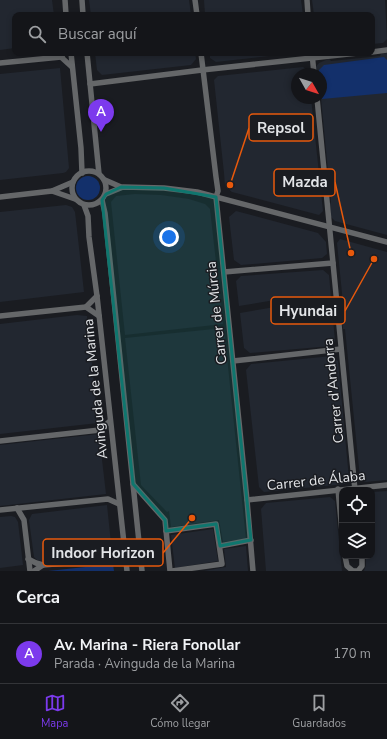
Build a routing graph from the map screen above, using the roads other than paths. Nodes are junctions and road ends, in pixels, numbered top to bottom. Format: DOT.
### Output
graph roads {
  1 [pos="65,0"];
  2 [pos="82,0"];
  3 [pos="195,0"];
  4 [pos="307,0"];
  5 [pos="66,12"];
  6 [pos="83,12"];
  7 [pos="197,12"];
  8 [pos="308,12"];
  9 [pos="387,50"];
  10 [pos="375,52"];
  11 [pos="54,56"];
  12 [pos="63,56"];
  13 [pos="71,56"];
  14 [pos="87,56"];
  15 [pos="201,56"];
  16 [pos="305,56"];
  17 [pos="312,56"];
  18 [pos="0,63"];
  19 [pos="72,67"];
  20 [pos="313,68"];
  21 [pos="202,70"];
  22 [pos="90,84"];
  23 [pos="318,104"];
  24 [pos="82,173"];
  25 [pos="99,174"];
  26 [pos="105,180"];
  27 [pos="73,182"];
  28 [pos="120,187"];
  29 [pos="52,191"];
  30 [pos="106,194"];
  31 [pos="0,197"];
  32 [pos="216,197"];
  33 [pos="76,199"];
  34 [pos="102,200"];
  35 [pos="84,205"];
  36 [pos="329,227"];
  37 [pos="387,242"];
  38 [pos="333,263"];
  39 [pos="224,272"];
  40 [pos="97,296"];
  41 [pos="86,307"];
  42 [pos="0,316"];
  43 [pos="99,316"];
  44 [pos="341,349"];
  45 [pos="233,361"];
  46 [pos="110,421"];
  47 [pos="100,430"];
  48 [pos="112,436"];
  49 [pos="0,441"];
  50 [pos="133,484"];
  51 [pos="387,485"];
  52 [pos="355,487"];
  53 [pos="371,487"];
  54 [pos="118,490"];
  55 [pos="338,490"];
  56 [pos="108,499"];
  57 [pos="247,500"];
  58 [pos="119,504"];
  59 [pos="32,506"];
  60 [pos="17,508"];
  61 [pos="0,510"];
  62 [pos="24,520"];
  63 [pos="341,523"];
  64 [pos="166,531"];
  65 [pos="251,540"];
  66 [pos="220,546"];
  67 [pos="124,549"];
  68 [pos="114,557"];
  69 [pos="28,559"];
  70 [pos="346,559"];
  71 [pos="362,559"];
  72 [pos="43,565"];
  73 [pos="127,568"];
  74 [pos="30,571"];
  75 [pos="34,571"];
  76 [pos="142,571"];
  77 [pos="171,571"];
  78 [pos="253,571"];
  79 [pos="358,571"];
  1 -- 5 [label="street"];
  2 -- 6 [label="street"];
  3 -- 7 [label="street"];
  4 -- 8 [label="street"];
  9 -- 10 [label="street"];
  11 -- 18 [label="street"];
  12 -- 19 [label="street"];
  13 -- 19 [label="street"];
  14 -- 22 [label="street"];
  15 -- 21 [label="street, Carrer de Múrcia"];
  16 -- 21 [label="street"];
  17 -- 20 [label="street"];
  19 -- 24 [label="street"];
  21 -- 22 [label="street"];
  21 -- 32 [label="street, Carrer de Múrcia"];
  22 -- 25 [label="street"];
  23 -- 36 [label="street, Carrer d'Andorra"];
  24 -- 25 [label="street"];
  24 -- 27 [label="street"];
  25 -- 26 [label="street"];
  26 -- 28 [label="street"];
  26 -- 30 [label="street"];
  27 -- 29 [label="street"];
  27 -- 33 [label="street"];
  28 -- 30 [label="street"];
  28 -- 32 [label="street"];
  29 -- 31 [label="street"];
  29 -- 33 [label="street"];
  30 -- 34 [label="street"];
  32 -- 36 [label="street"];
  32 -- 39 [label="street, Carrer de Múrcia"];
  33 -- 35 [label="street"];
  34 -- 35 [label="street"];
  34 -- 50 [label="street, Avinguda de la Marina"];
  35 -- 40 [label="street, Avinguda de la Marina"];
  36 -- 37 [label="street"];
  36 -- 38 [label="street, Carrer d'Andorra"];
  38 -- 39 [label="street"];
  38 -- 44 [label="street, Carrer d'Andorra"];
  39 -- 45 [label="street, Carrer de Múrcia"];
  40 -- 41 [label="street"];
  40 -- 43 [label="street, Avinguda de la Marina"];
  41 -- 42 [label="street"];
  41 -- 43 [label="street"];
  43 -- 46 [label="street, Avinguda de la Marina"];
  44 -- 45 [label="street"];
  44 -- 52 [label="street, Carrer d'Andorra"];
  45 -- 57 [label="street, Carrer de Múrcia"];
  46 -- 47 [label="street"];
  46 -- 48 [label="street, Avinguda de la Marina"];
  47 -- 48 [label="street"];
  47 -- 49 [label="street"];
  48 -- 54 [label="street, Avinguda de la Marina"];
  50 -- 64 [label="street"];
  50 -- 76 [label="street, Avinguda de la Marina"];
  51 -- 53 [label="street, Carrer de Álaba"];
  54 -- 56 [label="street"];
  54 -- 58 [label="street, Avinguda de la Marina"];
  55 -- 57 [label="street, Carrer de Álaba"];
  55 -- 63 [label="street"];
  56 -- 58 [label="street"];
  56 -- 59 [label="street"];
  57 -- 65 [label="street, Carrer de Múrcia"];
  58 -- 67 [label="street, Avinguda de la Marina"];
  59 -- 60 [label="street"];
  59 -- 62 [label="street"];
  60 -- 61 [label="street"];
  60 -- 62 [label="street"];
  62 -- 69 [label="street"];
  64 -- 66 [label="street"];
  64 -- 77 [label="street"];
  65 -- 66 [label="street"];
  65 -- 78 [label="street, Carrer de Múrcia"];
  66 -- 77 [label="street"];
  67 -- 68 [label="street"];
  67 -- 73 [label="street, Avinguda de la Marina"];
  68 -- 72 [label="street"];
  68 -- 73 [label="street"];
  69 -- 72 [label="street"];
  69 -- 74 [label="street"];
  70 -- 79 [label="street"];
  71 -- 79 [label="street"];
  72 -- 75 [label="street"];
}
